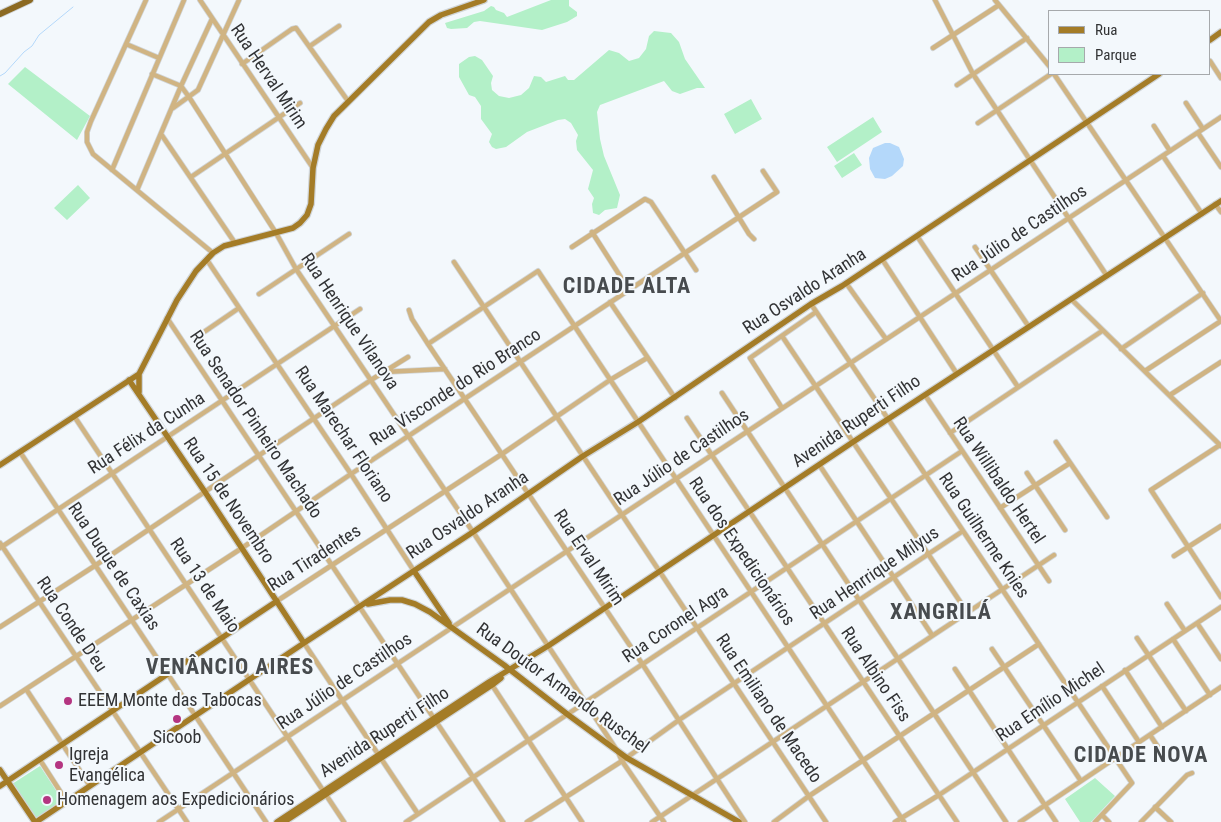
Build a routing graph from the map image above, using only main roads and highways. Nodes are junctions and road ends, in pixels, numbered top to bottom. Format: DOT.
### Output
graph roads {
  1 [pos="30,0"];
  2 [pos="484,0"];
  3 [pos="0,14"];
  4 [pos="1158,75"];
  5 [pos="1221,201"];
  6 [pos="139,374"];
  7 [pos="129,380"];
  8 [pos="138,392"];
  9 [pos="0,465"];
  10 [pos="414,571"];
  11 [pos="379,595"];
  12 [pos="277,601"];
  13 [pos="382,601"];
  14 [pos="362,606"];
  15 [pos="452,627"];
  16 [pos="304,643"];
  17 [pos="510,670"];
  18 [pos="0,770"];
  19 [pos="8,781"];
  20 [pos="0,786"];
  21 [pos="325,793"];
  22 [pos="36,822"];
  23 [pos="277,822"];
  24 [pos="284,822"];
  25 [pos="739,822"];
  1 -- 3 [label="highway"];
  2 -- 6 [label="main road"];
  4 -- 10 [label="main road, Rua Osvaldo Aranha"];
  5 -- 17 [label="main road, Avenida Ruperti Filho"];
  6 -- 7 [label="main road"];
  6 -- 8 [label="main road"];
  7 -- 8 [label="main road, Rua 15 de Novembro"];
  7 -- 9 [label="main road"];
  8 -- 12 [label="main road, Rua 15 de Novembro"];
  10 -- 11 [label="main road, Rua Osvaldo Aranha"];
  10 -- 15 [label="main road, Rua Marechar Floriano"];
  11 -- 13 [label="main road"];
  11 -- 14 [label="main road, Rua Osvaldo Aranha"];
  12 -- 16 [label="main road, Rua 15 de Novembro"];
  12 -- 19 [label="main road, Rua Tiradentes"];
  13 -- 14 [label="main road, Rua Doutor Armando Ruschel"];
  13 -- 15 [label="main road, Rua Doutor Armando Ruschel"];
  14 -- 16 [label="main road, Rua Osvaldo Aranha"];
  15 -- 17 [label="main road, Rua Doutor Armando Ruschel"];
  16 -- 22 [label="main road, Rua Osvaldo Aranha"];
  17 -- 21 [label="main road, Avenida Ruperti Filho"];
  17 -- 25 [label="main road, Rua Doutor Armando Ruschel"];
  18 -- 19 [label="main road"];
  19 -- 20 [label="main road, Rua Tiradentes"];
  19 -- 22 [label="main road"];
  21 -- 23 [label="main road, Avenida Ruperti Filho"];
  21 -- 24 [label="main road, Avenida Ruperti Filho"];
}
